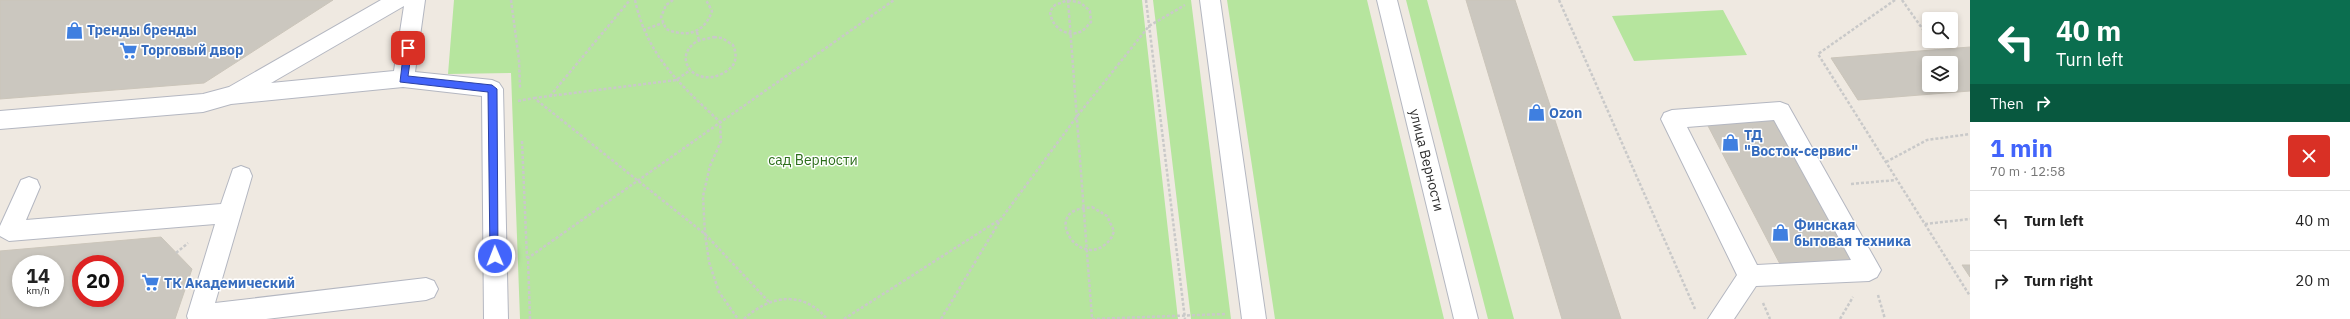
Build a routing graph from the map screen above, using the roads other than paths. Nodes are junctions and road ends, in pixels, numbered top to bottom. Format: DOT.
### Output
graph roads {
  1 [pos="398,0"];
  2 [pos="415,0"];
  3 [pos="1387,0"];
  4 [pos="1200,1"];
  5 [pos="403,79"];
  6 [pos="231,95"];
  7 [pos="0,120"];
  8 [pos="241,176"];
  9 [pos="29,187"];
  10 [pos="230,213"];
  11 [pos="1750,276"];
  12 [pos="426,289"];
  13 [pos="1254,317"];
  14 [pos="496,319"];
  15 [pos="1466,319"];
  16 [pos="1720,319"];
  1 -- 6 [label="street"];
  2 -- 5 [label="street"];
  3 -- 15 [label="street, улица Верности"];
  4 -- 13 [label="street"];
  5 -- 6 [label="street"];
  5 -- 14 [label="street"];
  6 -- 7 [label="street"];
  8 -- 10 [label="street"];
  9 -- 10 [label="street"];
  10 -- 12 [label="street"];
  11 -- 11 [label="street"];
  11 -- 16 [label="street"];
}
